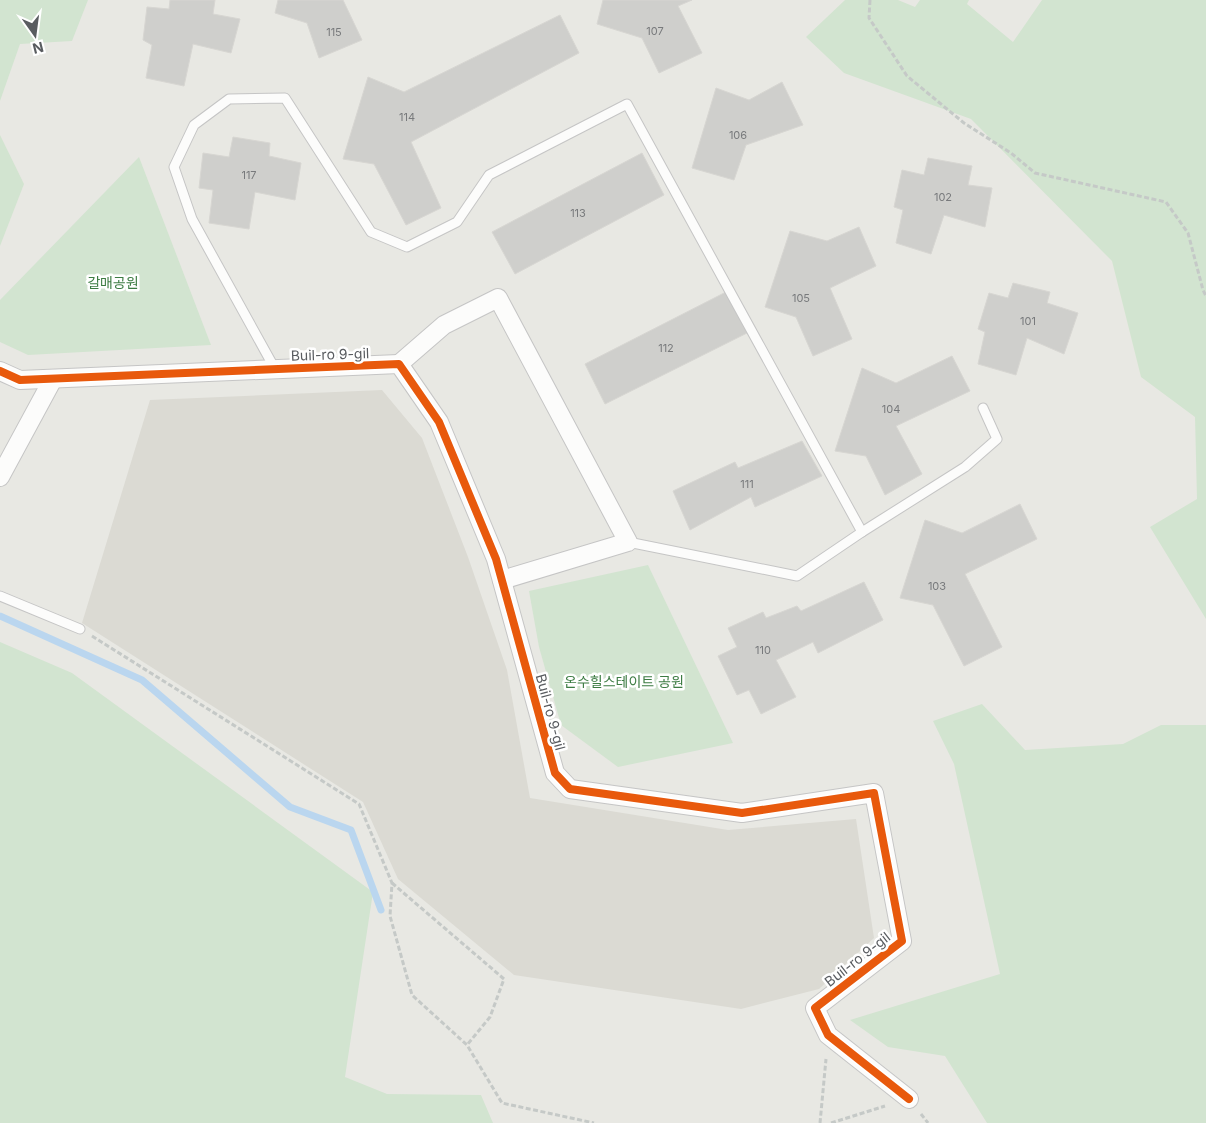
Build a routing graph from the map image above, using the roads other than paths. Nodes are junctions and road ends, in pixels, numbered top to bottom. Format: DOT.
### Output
graph roads {
  1 [pos="399,364"];
  2 [pos="275,369"];
  3 [pos="0,370"];
  4 [pos="53,378"];
  5 [pos="983,408"];
  6 [pos="0,477"];
  7 [pos="862,532"];
  8 [pos="628,542"];
  9 [pos="502,580"];
  10 [pos="0,596"];
  11 [pos="80,629"];
  12 [pos="910,1099"];
  1 -- 2 [label="street, Buil-ro 9-gil"];
  1 -- 8 [label="street"];
  1 -- 9 [label="street, Buil-ro 9-gil"];
  2 -- 4 [label="street, Buil-ro 9-gil"];
  2 -- 7 [label="lane"];
  3 -- 4 [label="street, Buil-ro 9-gil"];
  4 -- 6 [label="street"];
  5 -- 7 [label="lane"];
  7 -- 8 [label="lane"];
  8 -- 9 [label="street"];
  9 -- 12 [label="street, Buil-ro 9-gil"];
  10 -- 11 [label="lane"];
}
